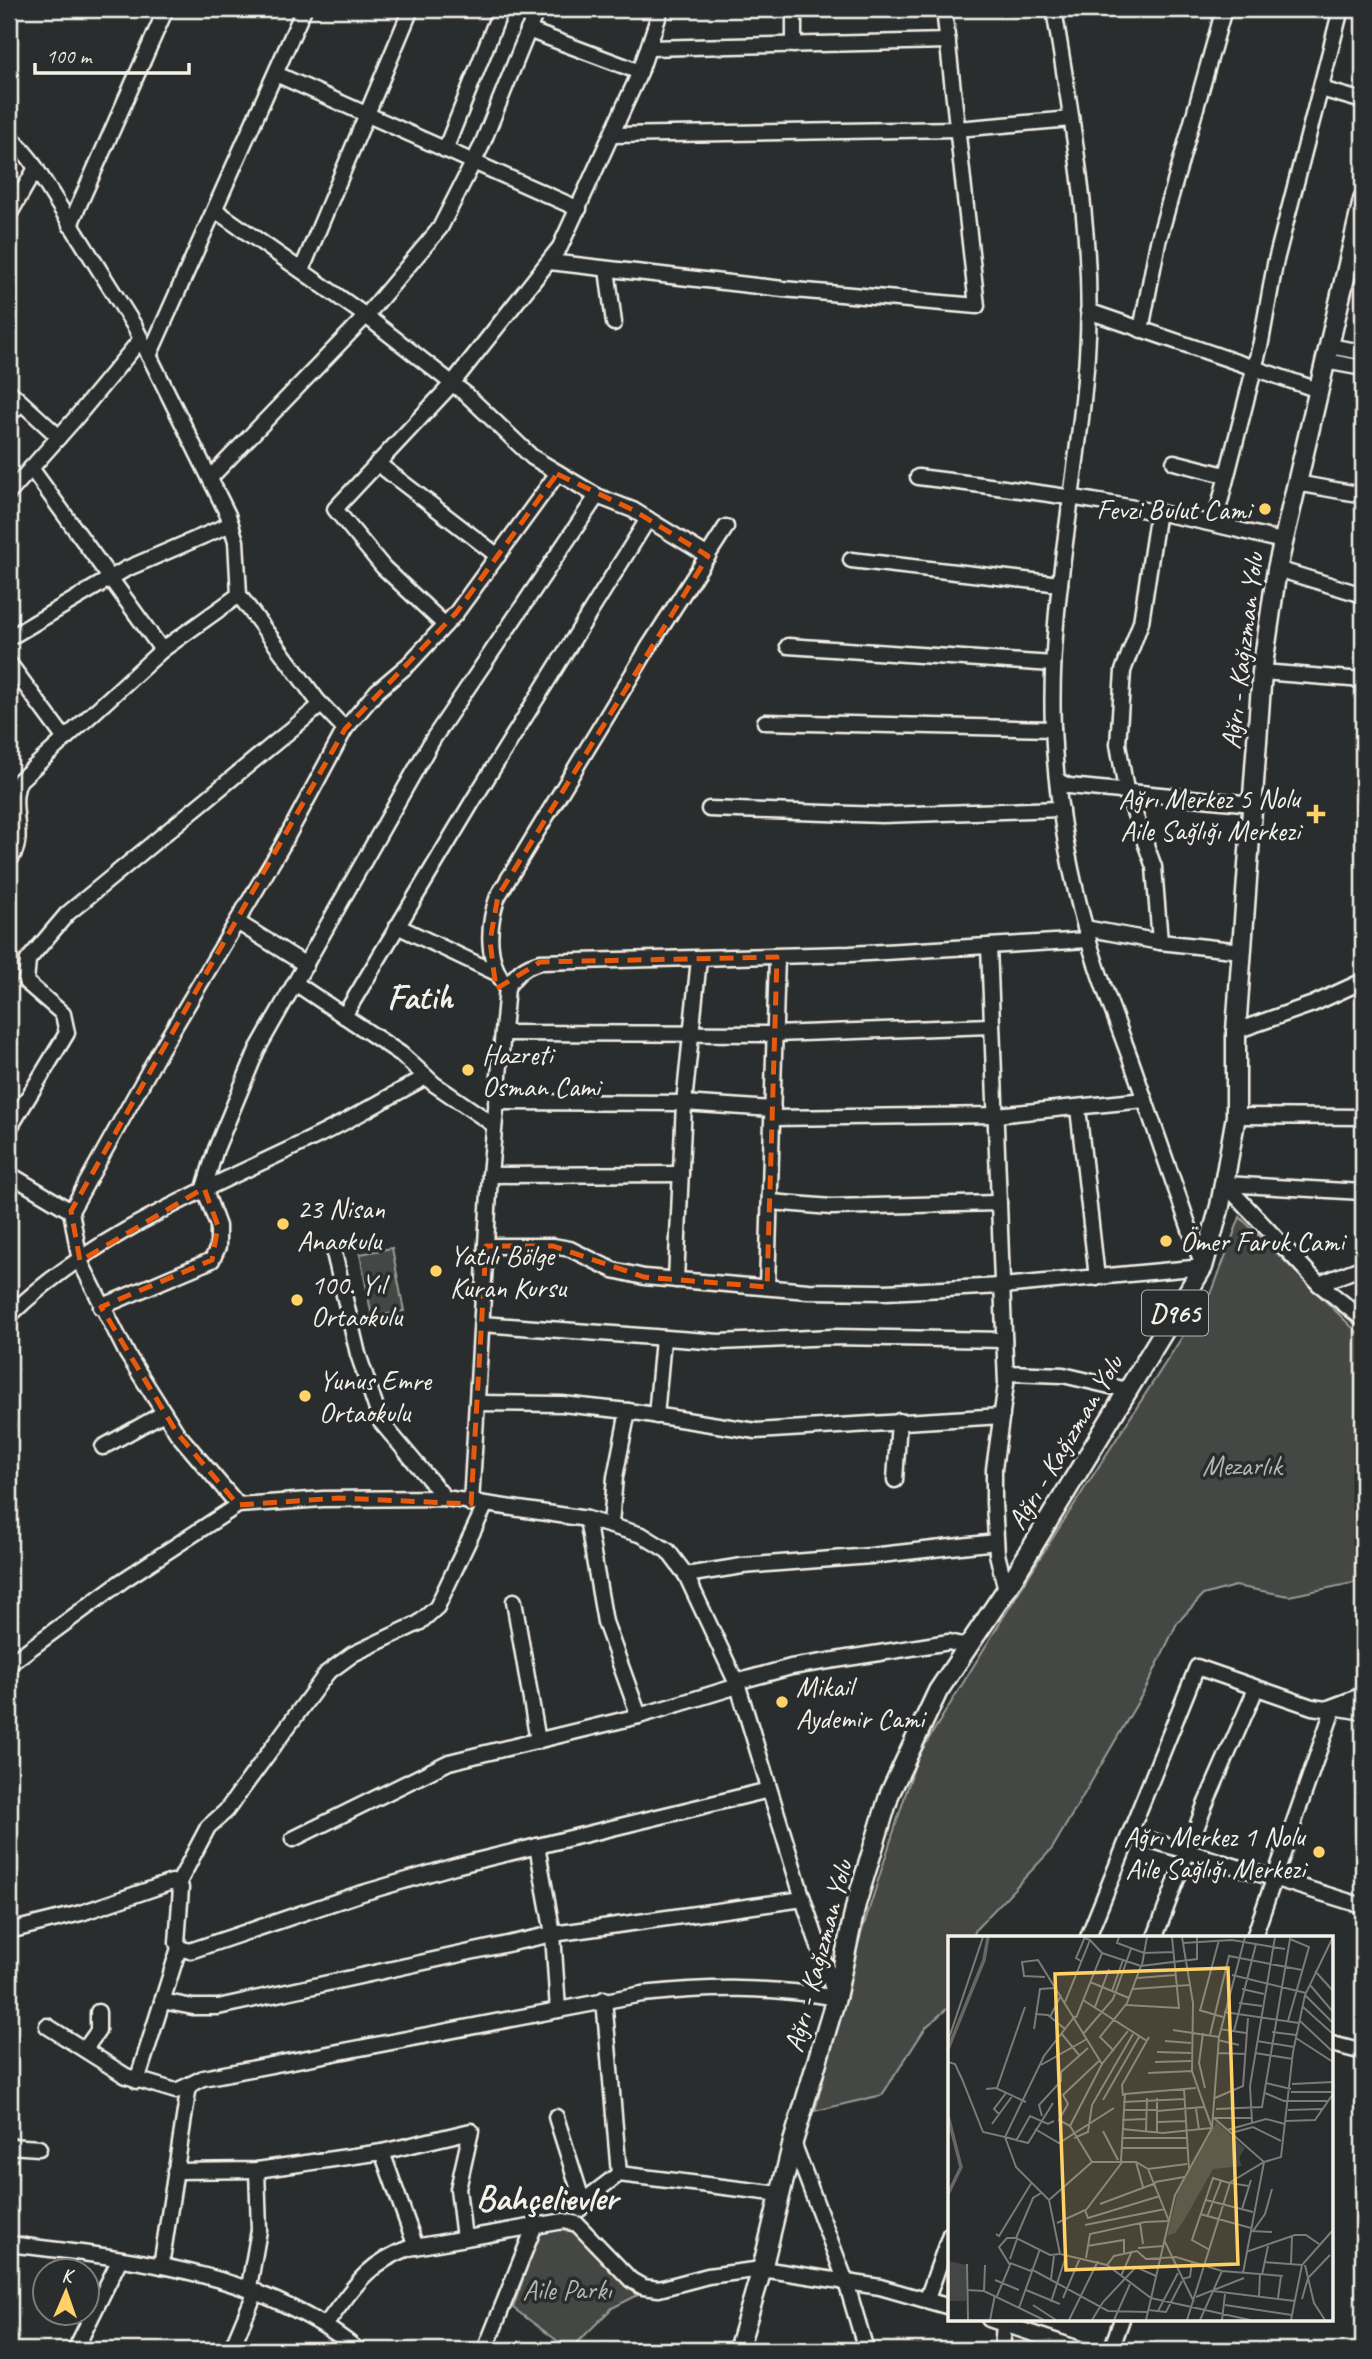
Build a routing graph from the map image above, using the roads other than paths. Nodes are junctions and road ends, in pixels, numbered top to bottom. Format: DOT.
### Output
graph roads {
  1 [pos="166,9"];
  2 [pos="304,9"];
  3 [pos="411,9"];
  4 [pos="501,9"];
  5 [pos="662,9"];
  6 [pos="794,9"];
  7 [pos="944,9"];
  8 [pos="1054,9"];
  9 [pos="1224,9"];
  10 [pos="1341,9"];
  11 [pos="532,10"];
  12 [pos="528,30"];
  13 [pos="948,41"];
  14 [pos="794,45"];
  15 [pos="649,48"];
  16 [pos="640,72"];
  17 [pos="276,74"];
  18 [pos="1321,89"];
  19 [pos="1363,101"];
  20 [pos="366,115"];
  21 [pos="1071,119"];
  22 [pos="957,129"];
  23 [pos="9,134"];
  24 [pos="612,135"];
  25 [pos="445,150"];
  26 [pos="474,162"];
  27 [pos="36,169"];
  28 [pos="1363,200"];
  29 [pos="579,209"];
  30 [pos="215,210"];
  31 [pos="9,215"];
  32 [pos="69,225"];
  33 [pos="550,262"];
  34 [pos="302,269"];
  35 [pos="607,270"];
  36 [pos="1088,311"];
  37 [pos="366,316"];
  38 [pos="614,323"];
  39 [pos="1141,330"];
  40 [pos="141,339"];
  41 [pos="1363,352"];
  42 [pos="1326,353"];
  43 [pos="149,356"];
  44 [pos="1363,368"];
  45 [pos="1252,370"];
  46 [pos="451,385"];
  47 [pos="1318,390"];
  48 [pos="9,391"];
  49 [pos="21,402"];
  50 [pos="9,415"];
  51 [pos="59,437"];
  52 [pos="1174,462"];
  53 [pos="377,463"];
  54 [pos="31,468"];
  55 [pos="557,474"];
  56 [pos="1225,475"];
  57 [pos="918,477"];
  58 [pos="210,478"];
  59 [pos="1296,482"];
  60 [pos="9,493"];
  61 [pos="1363,495"];
  62 [pos="597,496"];
  63 [pos="1073,496"];
  64 [pos="1158,511"];
  65 [pos="649,520"];
  66 [pos="1215,522"];
  67 [pos="231,524"];
  68 [pos="726,527"];
  69 [pos="1281,541"];
  70 [pos="498,556"];
  71 [pos="708,556"];
  72 [pos="851,560"];
  73 [pos="1277,569"];
  74 [pos="111,577"];
  75 [pos="1060,584"];
  76 [pos="239,595"];
  77 [pos="1363,595"];
  78 [pos="445,625"];
  79 [pos="9,638"];
  80 [pos="788,646"];
  81 [pos="162,650"];
  82 [pos="9,663"];
  83 [pos="1053,664"];
  84 [pos="1262,671"];
  85 [pos="1363,680"];
  86 [pos="321,705"];
  87 [pos="765,722"];
  88 [pos="345,729"];
  89 [pos="1053,729"];
  90 [pos="65,739"];
  91 [pos="1058,781"];
  92 [pos="1126,790"];
  93 [pos="1253,804"];
  94 [pos="1061,808"];
  95 [pos="709,809"];
  96 [pos="9,861"];
  97 [pos="237,922"];
  98 [pos="397,926"];
  99 [pos="1087,934"];
  100 [pos="1160,942"];
  101 [pos="989,946"];
  102 [pos="1242,951"];
  103 [pos="777,957"];
  104 [pos="699,959"];
  105 [pos="306,965"];
  106 [pos="494,972"];
  107 [pos="1363,981"];
  108 [pos="295,983"];
  109 [pos="507,987"];
  110 [pos="344,1016"];
  111 [pos="990,1026"];
  112 [pos="1236,1031"];
  113 [pos="503,1033"];
  114 [pos="690,1034"];
  115 [pos="775,1034"];
  116 [pos="426,1077"];
  117 [pos="1145,1100"];
  118 [pos="496,1102"];
  119 [pos="684,1103"];
  120 [pos="1078,1108"];
  121 [pos="773,1114"];
  122 [pos="996,1115"];
  123 [pos="1237,1116"];
  124 [pos="1363,1116"];
  125 [pos="494,1125"];
  126 [pos="9,1129"];
  127 [pos="9,1174"];
  128 [pos="681,1174"];
  129 [pos="490,1175"];
  130 [pos="1225,1184"];
  131 [pos="204,1188"];
  132 [pos="1363,1192"];
  133 [pos="771,1202"];
  134 [pos="999,1203"];
  135 [pos="71,1210"];
  136 [pos="486,1246"];
  137 [pos="335,1257"];
  138 [pos="80,1261"];
  139 [pos="1203,1267"];
  140 [pos="1363,1267"];
  141 [pos="1097,1278"];
  142 [pos="676,1280"];
  143 [pos="1320,1284"];
  144 [pos="1002,1286"];
  145 [pos="766,1287"];
  146 [pos="101,1307"];
  147 [pos="1360,1312"];
  148 [pos="9,1316"];
  149 [pos="482,1324"];
  150 [pos="663,1339"];
  151 [pos="1004,1339"];
  152 [pos="1006,1373"];
  153 [pos="1127,1390"];
  154 [pos="478,1403"];
  155 [pos="628,1410"];
  156 [pos="164,1413"];
  157 [pos="656,1416"];
  158 [pos="1002,1416"];
  159 [pos="899,1421"];
  160 [pos="103,1447"];
  161 [pos="895,1480"];
  162 [pos="445,1499"];
  163 [pos="238,1505"];
  164 [pos="478,1505"];
  165 [pos="587,1519"];
  166 [pos="611,1524"];
  167 [pos="996,1542"];
  168 [pos="686,1575"];
  169 [pos="1006,1590"];
  170 [pos="514,1601"];
  171 [pos="968,1647"];
  172 [pos="9,1664"];
  173 [pos="737,1684"];
  174 [pos="1256,1689"];
  175 [pos="1363,1695"];
  176 [pos="1334,1707"];
  177 [pos="1363,1712"];
  178 [pos="639,1716"];
  179 [pos="538,1741"];
  180 [pos="769,1790"];
  181 [pos="1131,1834"];
  182 [pos="293,1839"];
  183 [pos="537,1846"];
  184 [pos="1189,1853"];
  185 [pos="1273,1880"];
  186 [pos="178,1884"];
  187 [pos="803,1899"];
  188 [pos="1363,1906"];
  189 [pos="9,1931"];
  190 [pos="553,1934"];
  191 [pos="1088,1936"];
  192 [pos="1155,1936"];
  193 [pos="1254,1936"];
  194 [pos="179,1948"];
  195 [pos="836,1998"];
  196 [pos="604,1999"];
  197 [pos="162,2001"];
  198 [pos="558,2010"];
  199 [pos="98,2012"];
  200 [pos="47,2025"];
  201 [pos="1334,2045"];
  202 [pos="85,2049"];
  203 [pos="1363,2052"];
  204 [pos="137,2081"];
  205 [pos="191,2084"];
  206 [pos="556,2117"];
  207 [pos="793,2142"];
  208 [pos="9,2146"];
  209 [pos="39,2148"];
  210 [pos="382,2152"];
  211 [pos="257,2170"];
  212 [pos="174,2171"];
  213 [pos="619,2174"];
  214 [pos="780,2194"];
  215 [pos="582,2202"];
  216 [pos="573,2221"];
  217 [pos="535,2225"];
  218 [pos="464,2238"];
  219 [pos="948,2240"];
  220 [pos="9,2244"];
  221 [pos="416,2247"];
  222 [pos="119,2261"];
  223 [pos="161,2266"];
  224 [pos="762,2269"];
  225 [pos="846,2282"];
  226 [pos="252,2289"];
  227 [pos="927,2299"];
  228 [pos="948,2306"];
  229 [pos="993,2320"];
  230 [pos="1122,2320"];
  231 [pos="1004,2323"];
  232 [pos="326,2324"];
  233 [pos="75,2350"];
  234 [pos="231,2350"];
  235 [pos="358,2350"];
  236 [pos="485,2350"];
  237 [pos="738,2350"];
  238 [pos="866,2350"];
  239 [pos="1002,2350"];
  240 [pos="1083,2350"];
  241 [pos="1111,2350"];
  1 -- 32 [label="street"];
  2 -- 17 [label="street"];
  3 -- 20 [label="street"];
  4 -- 25 [label="street"];
  5 -- 15 [label="street"];
  6 -- 14 [label="street"];
  7 -- 13 [label="street"];
  8 -- 21 [label="street"];
  9 -- 39 [label="street"];
  10 -- 18 [label="street"];
  11 -- 12 [label="street"];
  12 -- 16 [label="street"];
  12 -- 26 [label="street"];
  13 -- 14 [label="street"];
  13 -- 22 [label="street"];
  14 -- 15 [label="street"];
  15 -- 16 [label="street"];
  16 -- 24 [label="street"];
  17 -- 20 [label="street"];
  17 -- 30 [label="street"];
  18 -- 19 [label="street"];
  18 -- 45 [label="street"];
  20 -- 25 [label="street"];
  20 -- 34 [label="street"];
  21 -- 22 [label="street"];
  21 -- 36 [label="street"];
  22 -- 24 [label="street"];
  22 -- 35 [label="street"];
  23 -- 27 [label="street"];
  24 -- 29 [label="street"];
  25 -- 26 [label="street"];
  26 -- 29 [label="street"];
  26 -- 37 [label="street"];
  27 -- 31 [label="street"];
  27 -- 32 [label="street"];
  28 -- 42 [label="main road, Ağrı - Kağızman Yolu / D965"];
  29 -- 33 [label="street"];
  30 -- 34 [label="street"];
  30 -- 43 [label="street"];
  32 -- 40 [label="street"];
  33 -- 35 [label="street"];
  33 -- 46 [label="street"];
  34 -- 37 [label="street"];
  35 -- 38 [label="street"];
  36 -- 39 [label="street"];
  36 -- 63 [label="street"];
  37 -- 46 [label="street"];
  37 -- 58 [label="street"];
  39 -- 45 [label="street"];
  40 -- 43 [label="street"];
  40 -- 51 [label="street"];
  41 -- 42 [label="street"];
  42 -- 44 [label="street"];
  42 -- 47 [label="main road, Ağrı - Kağızman Yolu / D965"];
  43 -- 58 [label="street"];
  45 -- 47 [label="street"];
  45 -- 56 [label="street"];
  46 -- 53 [label="street"];
  46 -- 55 [label="street"];
  47 -- 59 [label="main road, Ağrı - Kağızman Yolu / D965"];
  48 -- 49 [label="street"];
  49 -- 50 [label="street"];
  49 -- 51 [label="street"];
  51 -- 54 [label="street"];
  52 -- 56 [label="street"];
  53 -- 70 [label="street"];
  53 -- 78 [label="street"];
  54 -- 60 [label="street"];
  54 -- 74 [label="street"];
  55 -- 62 [label="street"];
  55 -- 70 [label="street"];
  56 -- 66 [label="street"];
  57 -- 63 [label="street"];
  58 -- 67 [label="street"];
  59 -- 61 [label="street"];
  59 -- 69 [label="main road, Ağrı - Kağızman Yolu / D965"];
  62 -- 65 [label="street"];
  62 -- 105 [label="street"];
  63 -- 64 [label="street"];
  63 -- 75 [label="street"];
  64 -- 66 [label="street"];
  64 -- 92 [label="street"];
  65 -- 71 [label="street"];
  65 -- 98 [label="street"];
  66 -- 69 [label="street"];
  67 -- 74 [label="street"];
  67 -- 76 [label="street"];
  68 -- 71 [label="street"];
  69 -- 73 [label="main road, Ağrı - Kağızman Yolu / D965"];
  70 -- 78 [label="street"];
  71 -- 106 [label="street"];
  72 -- 75 [label="street"];
  73 -- 77 [label="street"];
  73 -- 84 [label="main road, Ağrı - Kağızman Yolu / D965"];
  74 -- 79 [label="street"];
  74 -- 81 [label="street"];
  75 -- 83 [label="street"];
  76 -- 81 [label="street"];
  76 -- 86 [label="street"];
  78 -- 88 [label="street"];
  80 -- 83 [label="street"];
  81 -- 90 [label="street"];
  82 -- 90 [label="street"];
  83 -- 89 [label="street"];
  84 -- 85 [label="street"];
  84 -- 93 [label="main road, Ağrı - Kağızman Yolu / D965"];
  86 -- 88 [label="street"];
  86 -- 126 [label="street"];
  87 -- 89 [label="street"];
  88 -- 97 [label="street"];
  89 -- 91 [label="street"];
  90 -- 96 [label="street"];
  91 -- 92 [label="street"];
  91 -- 94 [label="street"];
  92 -- 93 [label="street"];
  92 -- 100 [label="street"];
  93 -- 102 [label="main road, Ağrı - Kağızman Yolu / D965"];
  94 -- 95 [label="street"];
  94 -- 99 [label="street"];
  97 -- 105 [label="street"];
  97 -- 135 [label="street"];
  98 -- 106 [label="street"];
  98 -- 110 [label="street"];
  99 -- 100 [label="street"];
  99 -- 101 [label="street"];
  99 -- 117 [label="street"];
  100 -- 102 [label="street"];
  101 -- 103 [label="street"];
  101 -- 111 [label="street"];
  102 -- 112 [label="main road, Ağrı - Kağızman Yolu / D965"];
  103 -- 104 [label="street"];
  103 -- 115 [label="street"];
  104 -- 109 [label="street"];
  104 -- 114 [label="street"];
  105 -- 108 [label="street"];
  106 -- 109 [label="street"];
  107 -- 112 [label="street"];
  108 -- 110 [label="street"];
  108 -- 131 [label="street"];
  109 -- 113 [label="street"];
  110 -- 116 [label="street"];
  111 -- 115 [label="street"];
  111 -- 122 [label="street"];
  112 -- 123 [label="main road, Ağrı - Kağızman Yolu / D965"];
  113 -- 114 [label="street"];
  113 -- 118 [label="street"];
  114 -- 115 [label="street"];
  114 -- 119 [label="street"];
  115 -- 121 [label="street"];
  116 -- 125 [label="street"];
  116 -- 131 [label="street"];
  117 -- 120 [label="street"];
  117 -- 139 [label="street"];
  118 -- 119 [label="street"];
  118 -- 125 [label="street"];
  119 -- 121 [label="street"];
  119 -- 128 [label="street"];
  120 -- 122 [label="street"];
  120 -- 141 [label="street"];
  121 -- 122 [label="street"];
  121 -- 133 [label="street"];
  122 -- 134 [label="street"];
  123 -- 124 [label="street"];
  123 -- 130 [label="main road, Ağrı - Kağızman Yolu / D965"];
  125 -- 129 [label="street"];
  127 -- 135 [label="street"];
  128 -- 129 [label="street"];
  128 -- 142 [label="street"];
  129 -- 136 [label="street"];
  130 -- 132 [label="street"];
  130 -- 139 [label="main road, Ağrı - Kağızman Yolu / D965"];
  130 -- 143 [label="street"];
  131 -- 138 [label="street"];
  131 -- 146 [label="street"];
  133 -- 134 [label="street"];
  133 -- 145 [label="street"];
  134 -- 144 [label="street"];
  135 -- 138 [label="street"];
  136 -- 142 [label="street"];
  136 -- 149 [label="street"];
  137 -- 162 [label="street"];
  138 -- 146 [label="street"];
  138 -- 148 [label="street"];
  139 -- 141 [label="street"];
  139 -- 153 [label="main road, Ağrı - Kağızman Yolu / D965"];
  140 -- 143 [label="street"];
  141 -- 144 [label="street"];
  142 -- 145 [label="street"];
  143 -- 147 [label="street"];
  144 -- 145 [label="street"];
  144 -- 151 [label="street"];
  146 -- 156 [label="street"];
  149 -- 150 [label="street"];
  149 -- 154 [label="street"];
  150 -- 151 [label="street"];
  150 -- 157 [label="street"];
  151 -- 152 [label="street"];
  152 -- 153 [label="street"];
  152 -- 158 [label="street"];
  153 -- 169 [label="main road, Ağrı - Kağızman Yolu / D965"];
  154 -- 155 [label="street"];
  154 -- 164 [label="street"];
  155 -- 157 [label="street"];
  155 -- 166 [label="street"];
  156 -- 160 [label="street"];
  156 -- 163 [label="street"];
  157 -- 159 [label="street"];
  158 -- 159 [label="street"];
  158 -- 167 [label="street"];
  159 -- 161 [label="street"];
  162 -- 163 [label="street"];
  162 -- 164 [label="street"];
  163 -- 172 [label="street"];
  164 -- 165 [label="street"];
  164 -- 186 [label="street"];
  165 -- 166 [label="street"];
  165 -- 178 [label="street"];
  166 -- 168 [label="street"];
  167 -- 168 [label="street"];
  167 -- 169 [label="street"];
  168 -- 173 [label="street"];
  169 -- 171 [label="main road, Ağrı - Kağızman Yolu / D965"];
  170 -- 179 [label="street"];
  171 -- 173 [label="street"];
  171 -- 195 [label="main road, Ağrı - Kağızman Yolu / D965"];
  173 -- 178 [label="street"];
  173 -- 180 [label="street"];
  174 -- 176 [label="street"];
  174 -- 181 [label="street"];
  174 -- 184 [label="street"];
  175 -- 176 [label="street"];
  176 -- 177 [label="street"];
  176 -- 185 [label="street"];
  178 -- 179 [label="street"];
  179 -- 182 [label="street"];
  180 -- 183 [label="street"];
  180 -- 187 [label="street"];
  181 -- 184 [label="street"];
  181 -- 191 [label="street"];
  183 -- 190 [label="street"];
  183 -- 194 [label="street"];
  184 -- 185 [label="street"];
  184 -- 192 [label="street"];
  185 -- 188 [label="street"];
  185 -- 193 [label="street"];
  186 -- 189 [label="street"];
  186 -- 194 [label="street"];
  187 -- 190 [label="street"];
  187 -- 195 [label="street"];
  190 -- 197 [label="street"];
  190 -- 198 [label="street"];
  194 -- 197 [label="street"];
  195 -- 196 [label="street"];
  195 -- 207 [label="main road, Ağrı - Kağızman Yolu / D965"];
  196 -- 198 [label="street"];
  196 -- 213 [label="street"];
  197 -- 204 [label="street"];
  198 -- 205 [label="street"];
  199 -- 202 [label="street"];
  200 -- 202 [label="street"];
  201 -- 203 [label="street"];
  202 -- 204 [label="street"];
  204 -- 205 [label="street"];
  205 -- 212 [label="street"];
  206 -- 215 [label="street"];
  207 -- 214 [label="main road, Ağrı - Kağızman Yolu / D965"];
  207 -- 225 [label="street"];
  208 -- 209 [label="street"];
  210 -- 211 [label="street"];
  210 -- 218 [label="street"];
  210 -- 221 [label="street"];
  211 -- 212 [label="street"];
  211 -- 226 [label="street"];
  212 -- 223 [label="street"];
  213 -- 214 [label="street"];
  213 -- 215 [label="street"];
  214 -- 224 [label="main road, Ağrı - Kağızman Yolu / D965"];
  215 -- 216 [label="street"];
  216 -- 217 [label="street"];
  216 -- 224 [label="street"];
  217 -- 218 [label="street"];
  217 -- 236 [label="street"];
  218 -- 221 [label="street"];
  219 -- 227 [label="street"];
  220 -- 222 [label="street"];
  221 -- 232 [label="street"];
  222 -- 223 [label="street"];
  222 -- 233 [label="street"];
  223 -- 226 [label="street"];
  224 -- 225 [label="street"];
  224 -- 237 [label="main road, Ağrı - Kağızman Yolu / D965"];
  225 -- 227 [label="street"];
  225 -- 238 [label="street"];
  226 -- 232 [label="street"];
  226 -- 234 [label="street"];
  227 -- 228 [label="street"];
  229 -- 231 [label="street"];
  230 -- 241 [label="street"];
  231 -- 239 [label="street"];
  231 -- 240 [label="street"];
  232 -- 235 [label="street"];
}
